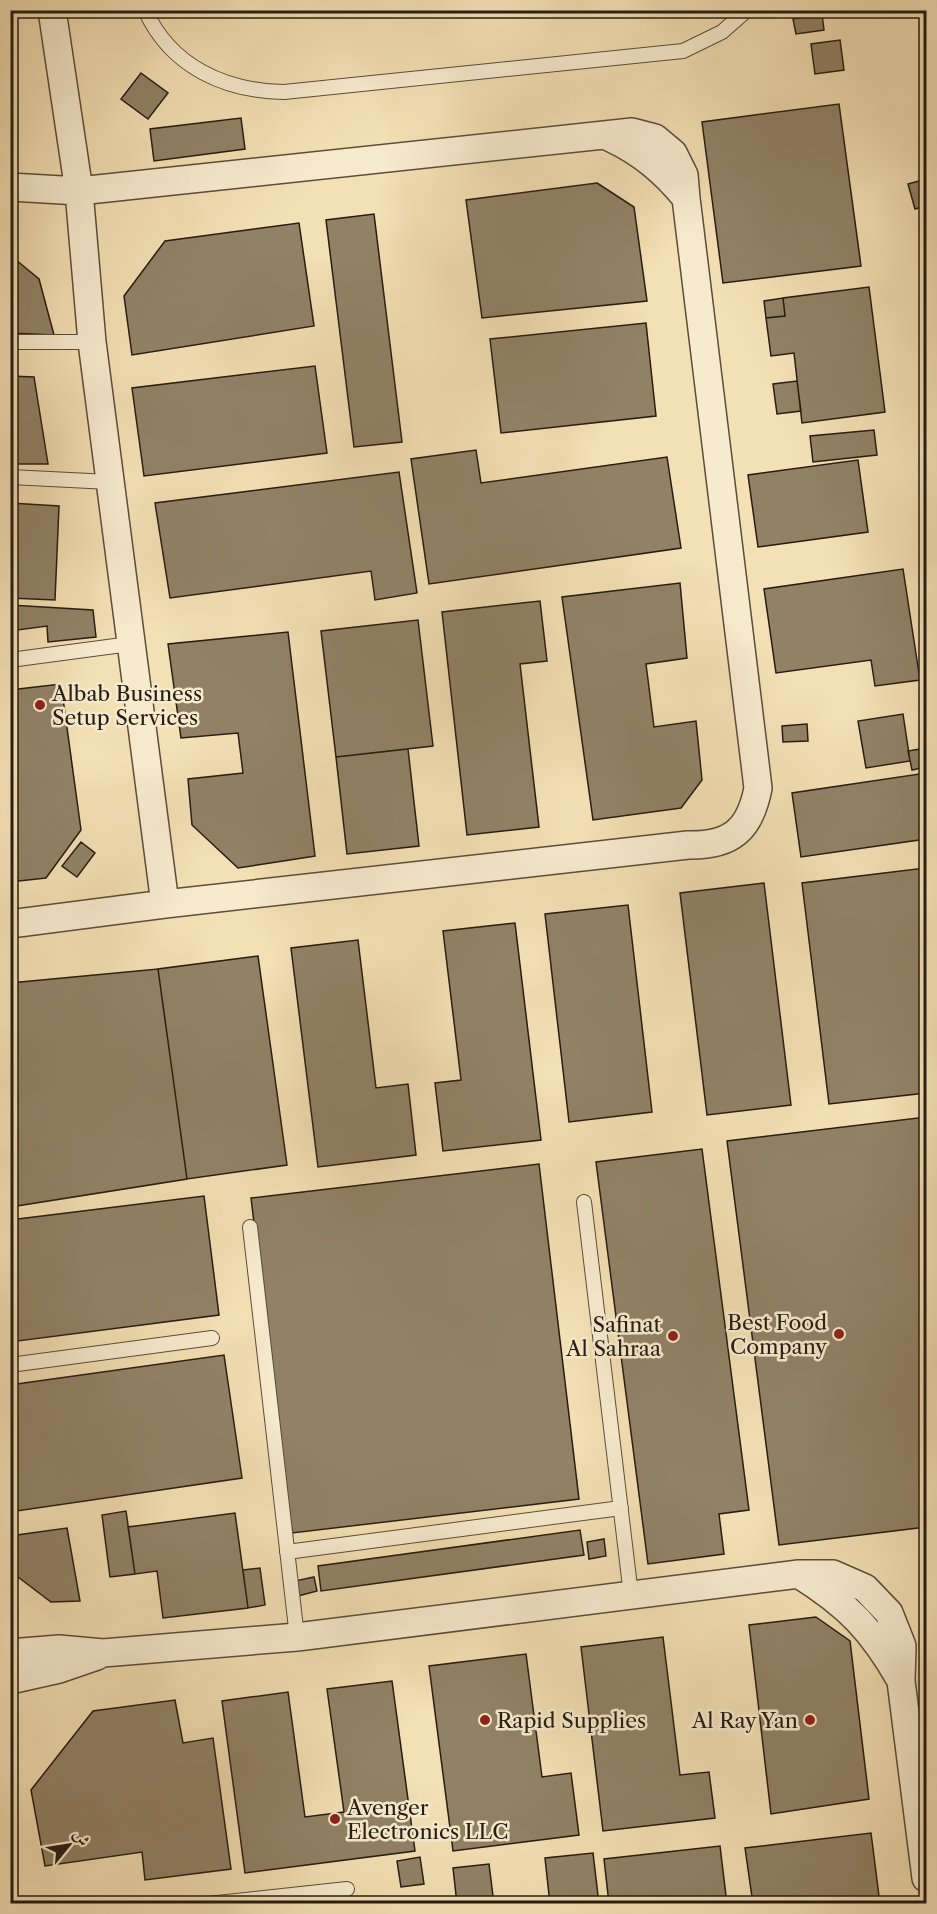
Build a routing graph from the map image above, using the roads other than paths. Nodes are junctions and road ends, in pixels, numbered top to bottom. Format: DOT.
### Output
graph roads {
  1 [pos="52,10"];
  2 [pos="145,10"];
  3 [pos="747,10"];
  4 [pos="10,187"];
  5 [pos="80,190"];
  6 [pos="10,342"];
  7 [pos="92,342"];
  8 [pos="10,477"];
  9 [pos="110,482"];
  10 [pos="130,644"];
  11 [pos="10,660"];
  12 [pos="165,904"];
  13 [pos="10,924"];
  14 [pos="584,1202"];
  15 [pos="250,1227"];
  16 [pos="212,1338"];
  17 [pos="10,1365"];
  18 [pos="621,1508"];
  19 [pos="287,1552"];
  20 [pos="632,1595"];
  21 [pos="297,1637"];
  22 [pos="10,1653"];
  23 [pos="103,1653"];
  24 [pos="10,1680"];
  25 [pos="927,1878"];
  26 [pos="347,1889"];
  27 [pos="208,1904"];
  1 -- 5 [label="street"];
  2 -- 3 [label="lane"];
  4 -- 5 [label="street"];
  5 -- 7 [label="street"];
  5 -- 12 [label="street"];
  6 -- 7 [label="lane"];
  7 -- 9 [label="street"];
  8 -- 9 [label="lane"];
  9 -- 10 [label="street"];
  10 -- 11 [label="lane"];
  10 -- 12 [label="street"];
  12 -- 13 [label="street"];
  14 -- 18 [label="lane"];
  15 -- 19 [label="lane"];
  16 -- 17 [label="lane"];
  18 -- 19 [label="lane"];
  18 -- 20 [label="lane"];
  19 -- 21 [label="lane"];
  20 -- 21 [label="street"];
  20 -- 25 [label="street"];
  21 -- 23 [label="street"];
  22 -- 23 [label="street"];
  23 -- 24 [label="street"];
  26 -- 27 [label="lane"];
}
